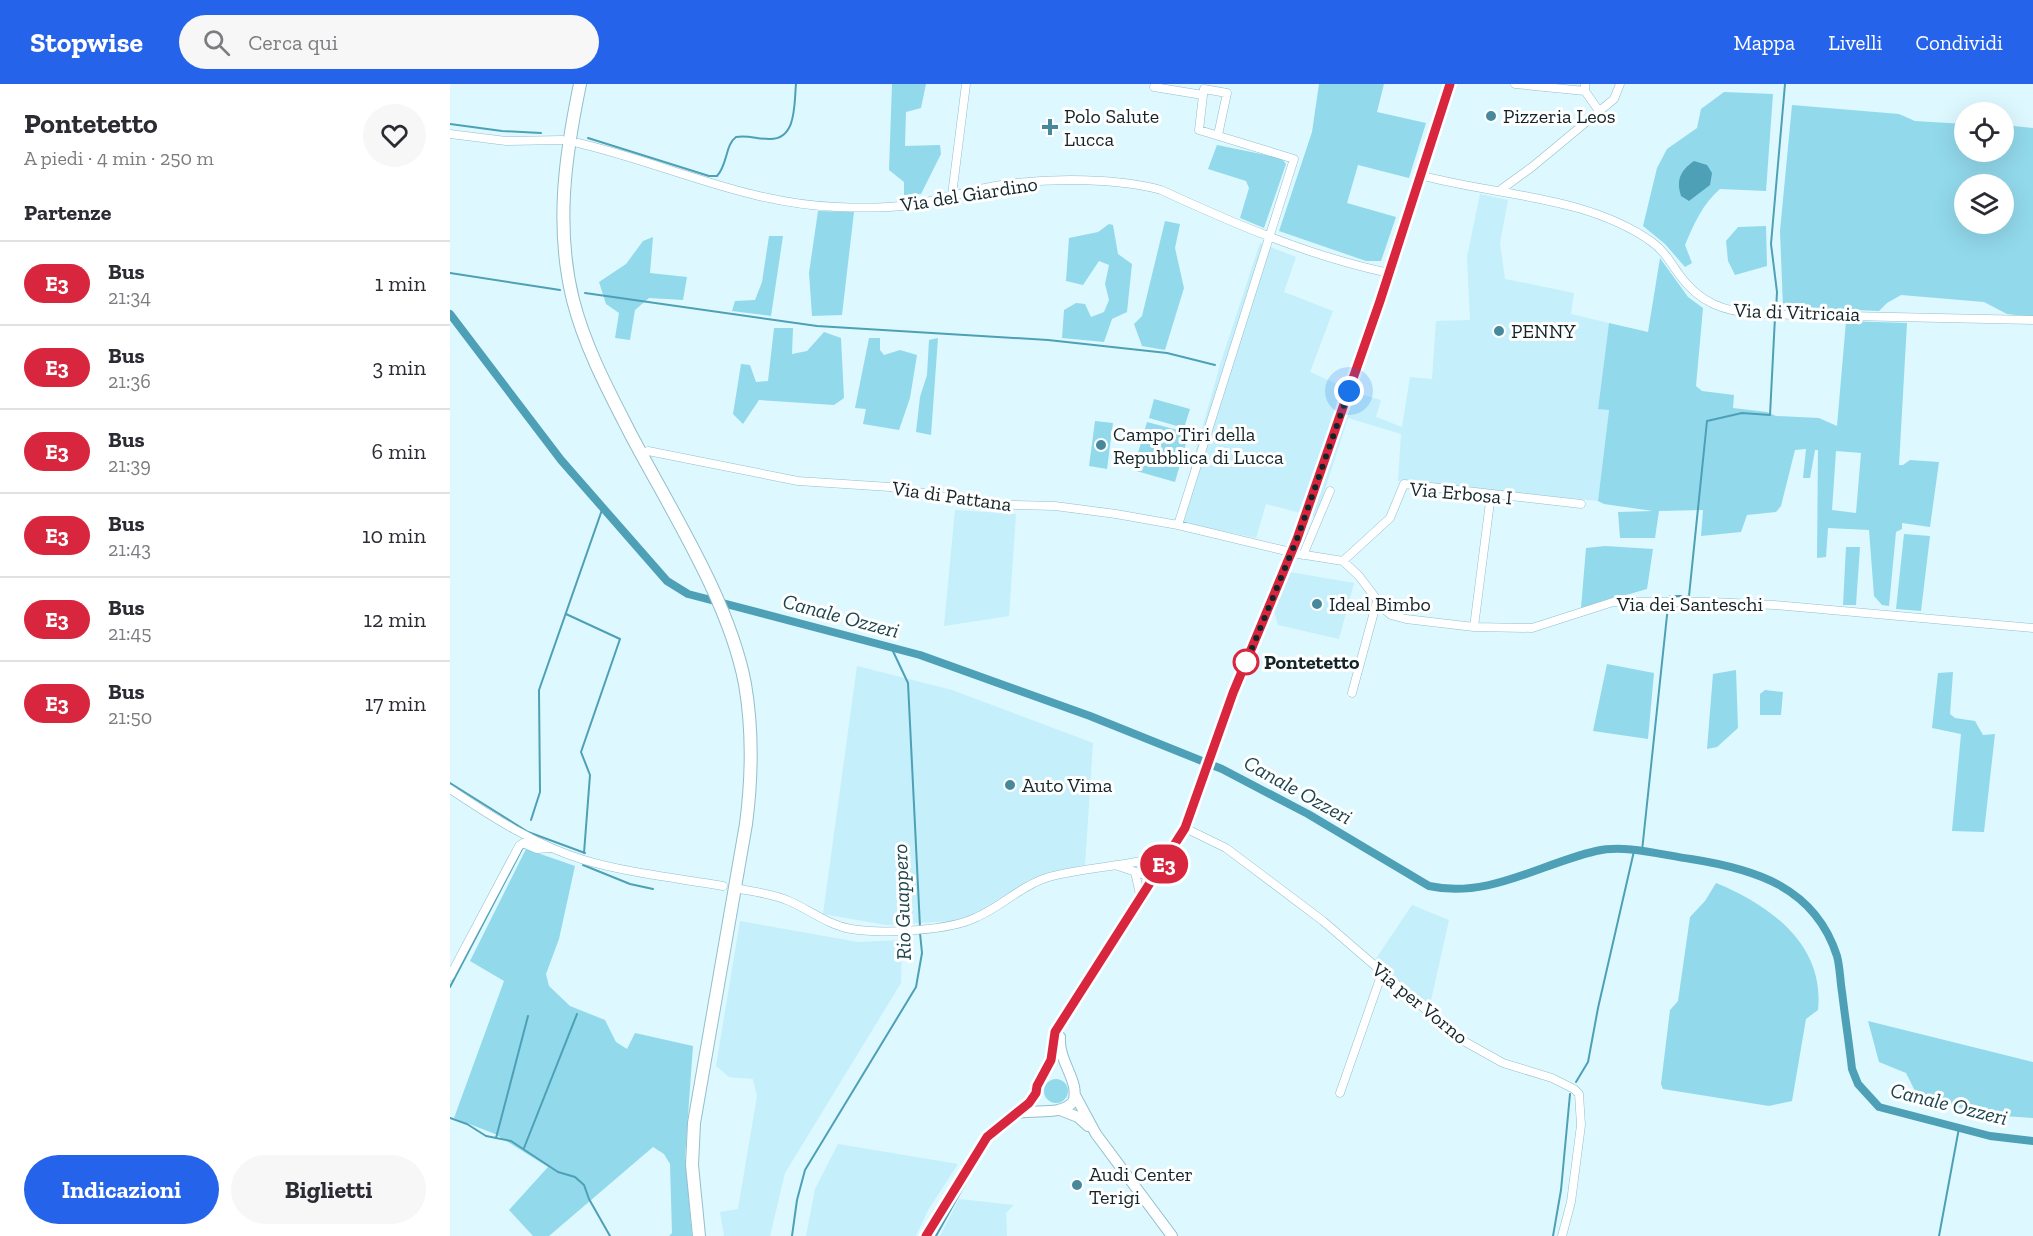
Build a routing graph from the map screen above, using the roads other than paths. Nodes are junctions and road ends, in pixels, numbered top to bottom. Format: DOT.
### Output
graph roads {
  1 [pos="580,84"];
  2 [pos="966,84"];
  3 [pos="1450,84"];
  4 [pos="1515,84"];
  5 [pos="1620,84"];
  6 [pos="1154,87"];
  7 [pos="1585,87"];
  8 [pos="1203,95"];
  9 [pos="1599,111"];
  10 [pos="450,134"];
  11 [pos="1218,135"];
  12 [pos="562,140"];
  13 [pos="578,143"];
  14 [pos="1420,175"];
  15 [pos="1499,191"];
  16 [pos="952,195"];
  17 [pos="1270,236"];
  18 [pos="1389,273"];
  19 [pos="2033,320"];
  20 [pos="648,450"];
  21 [pos="1330,492"];
  22 [pos="1491,494"];
  23 [pos="1581,504"];
  24 [pos="1178,525"];
  25 [pos="1297,553"];
  26 [pos="1343,561"];
  27 [pos="1377,601"];
  28 [pos="1474,627"];
  29 [pos="2033,628"];
  30 [pos="1352,693"];
  31 [pos="450,789"];
  32 [pos="1185,828"];
  33 [pos="552,848"];
  34 [pos="1171,853"];
  35 [pos="1142,862"];
  36 [pos="1116,866"];
  37 [pos="1135,872"];
  38 [pos="1156,875"];
  39 [pos="723,886"];
  40 [pos="740,889"];
  41 [pos="1141,899"];
  42 [pos="1382,973"];
  43 [pos="450,976"];
  44 [pos="1066,1016"];
  45 [pos="1044,1075"];
  46 [pos="1069,1076"];
  47 [pos="1036,1093"];
  48 [pos="1340,1093"];
  49 [pos="1075,1095"];
  50 [pos="1056,1110"];
  51 [pos="1013,1114"];
  52 [pos="1096,1134"];
  53 [pos="699,1236"];
  54 [pos="926,1236"];
  55 [pos="1172,1236"];
  56 [pos="1562,1236"];
  1 -- 53 [label="main road"];
  2 -- 16 [label="street"];
  3 -- 14 [label="main road"];
  4 -- 7 [label="street"];
  5 -- 9 [label="street"];
  6 -- 8 [label="street"];
  7 -- 9 [label="street"];
  8 -- 11 [label="street"];
  8 -- 11 [label="street"];
  9 -- 15 [label="street"];
  10 -- 12 [label="street"];
  11 -- 17 [label="street"];
  13 -- 16 [label="street, Via del Giardino"];
  14 -- 15 [label="street, Via di Vitricaia"];
  14 -- 18 [label="main road"];
  15 -- 19 [label="street, Via di Vitricaia"];
  16 -- 17 [label="street, Via del Giardino"];
  17 -- 18 [label="street, Via del Giardino"];
  17 -- 24 [label="street"];
  18 -- 25 [label="main road"];
  20 -- 24 [label="street, Via di Pattana"];
  21 -- 25 [label="street"];
  22 -- 23 [label="street, Via Erbosa I"];
  22 -- 26 [label="street, Via Erbosa I"];
  22 -- 28 [label="street"];
  24 -- 25 [label="street, Via di Pattana"];
  25 -- 26 [label="street"];
  25 -- 32 [label="main road"];
  26 -- 27 [label="street, Via dei Santeschi"];
  27 -- 28 [label="street, Via dei Santeschi"];
  27 -- 30 [label="street"];
  28 -- 29 [label="street, Via dei Santeschi"];
  31 -- 33 [label="street"];
  32 -- 34 [label="main road"];
  32 -- 42 [label="street, Via per Vorno"];
  33 -- 39 [label="street"];
  33 -- 43 [label="street"];
  34 -- 35 [label="street"];
  34 -- 38 [label="main road"];
  35 -- 36 [label="street"];
  35 -- 38 [label="street"];
  36 -- 37 [label="street"];
  36 -- 40 [label="street"];
  37 -- 38 [label="street"];
  37 -- 41 [label="street"];
  38 -- 41 [label="main road"];
  41 -- 44 [label="main road"];
  42 -- 48 [label="street"];
  42 -- 56 [label="street, Via per Vorno"];
  44 -- 45 [label="main road"];
  44 -- 46 [label="main road"];
  45 -- 46 [label="main road"];
  45 -- 47 [label="main road"];
  46 -- 49 [label="main road"];
  47 -- 50 [label="main road"];
  47 -- 51 [label="main road"];
  49 -- 50 [label="main road"];
  49 -- 52 [label="main road"];
  50 -- 51 [label="main road"];
  50 -- 52 [label="main road"];
  51 -- 54 [label="main road"];
  52 -- 55 [label="main road"];
}
